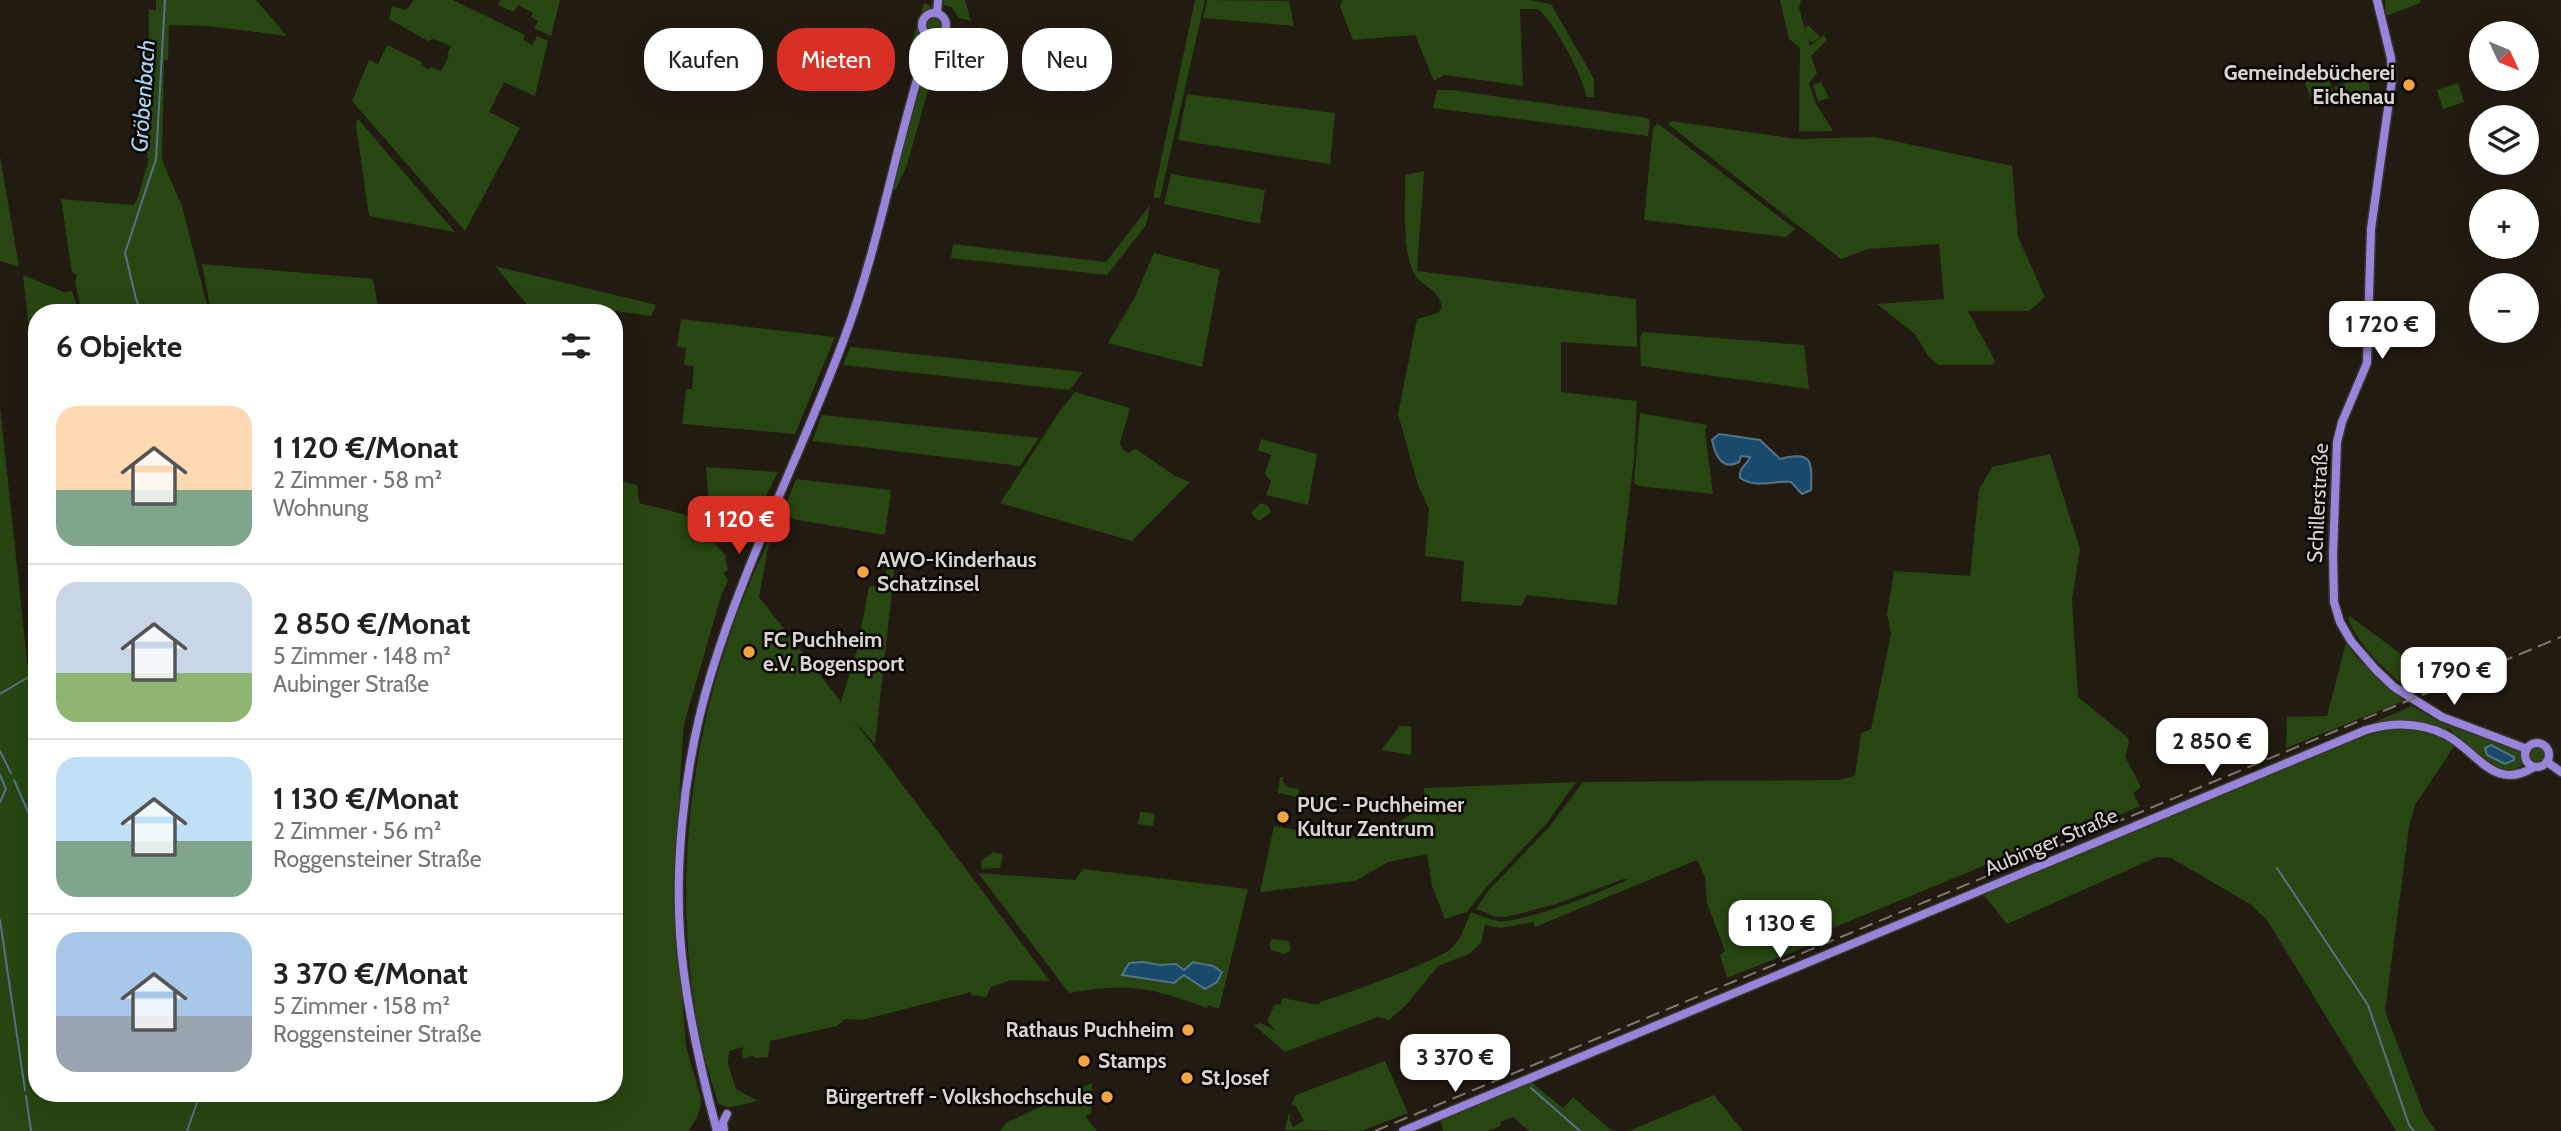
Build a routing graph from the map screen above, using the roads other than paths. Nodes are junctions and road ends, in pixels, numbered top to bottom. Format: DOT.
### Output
graph roads {
  1 [pos="938,0"];
  2 [pos="2377,0"];
  3 [pos="937,13"];
  4 [pos="924,28"];
  5 [pos="947,28"];
  6 [pos="913,91"];
  7 [pos="2527,749"];
  8 [pos="2547,762"];
  9 [pos="2531,765"];
  10 [pos="2561,772"];
  11 [pos="727,1114"];
  12 [pos="717,1131"];
  13 [pos="724,1131"];
  14 [pos="1403,1131"];
  1 -- 3 [label="street"];
  2 -- 7 [label="street, Schillerstraße"];
  3 -- 4 [label="street"];
  3 -- 5 [label="street"];
  6 -- 12 [label="street"];
  7 -- 8 [label="street"];
  7 -- 9 [label="street"];
  8 -- 9 [label="street"];
  8 -- 10 [label="street"];
  9 -- 14 [label="street, Aubinger Straße"];
  11 -- 13 [label="street"];
}
